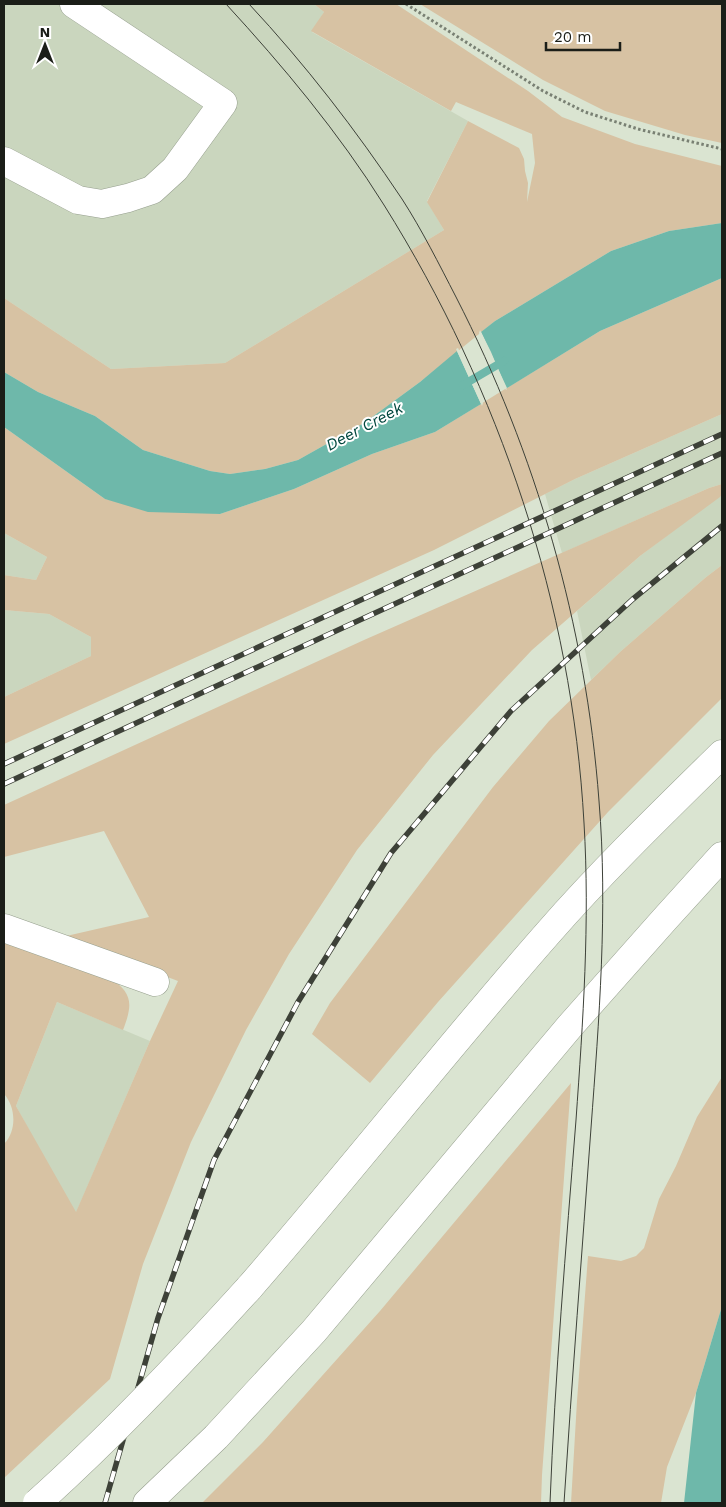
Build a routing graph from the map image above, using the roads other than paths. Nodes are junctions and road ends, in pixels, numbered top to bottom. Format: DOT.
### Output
graph roads {
  1 [pos="74,4"];
  2 [pos="4,160"];
  3 [pos="722,754"];
  4 [pos="722,856"];
  5 [pos="4,928"];
  6 [pos="154,982"];
  7 [pos="37,1503"];
  8 [pos="147,1503"];
  1 -- 2 [label="main road"];
  3 -- 7 [label="main road, bridge"];
  4 -- 8 [label="main road"];
  5 -- 6 [label="main road"];
}
